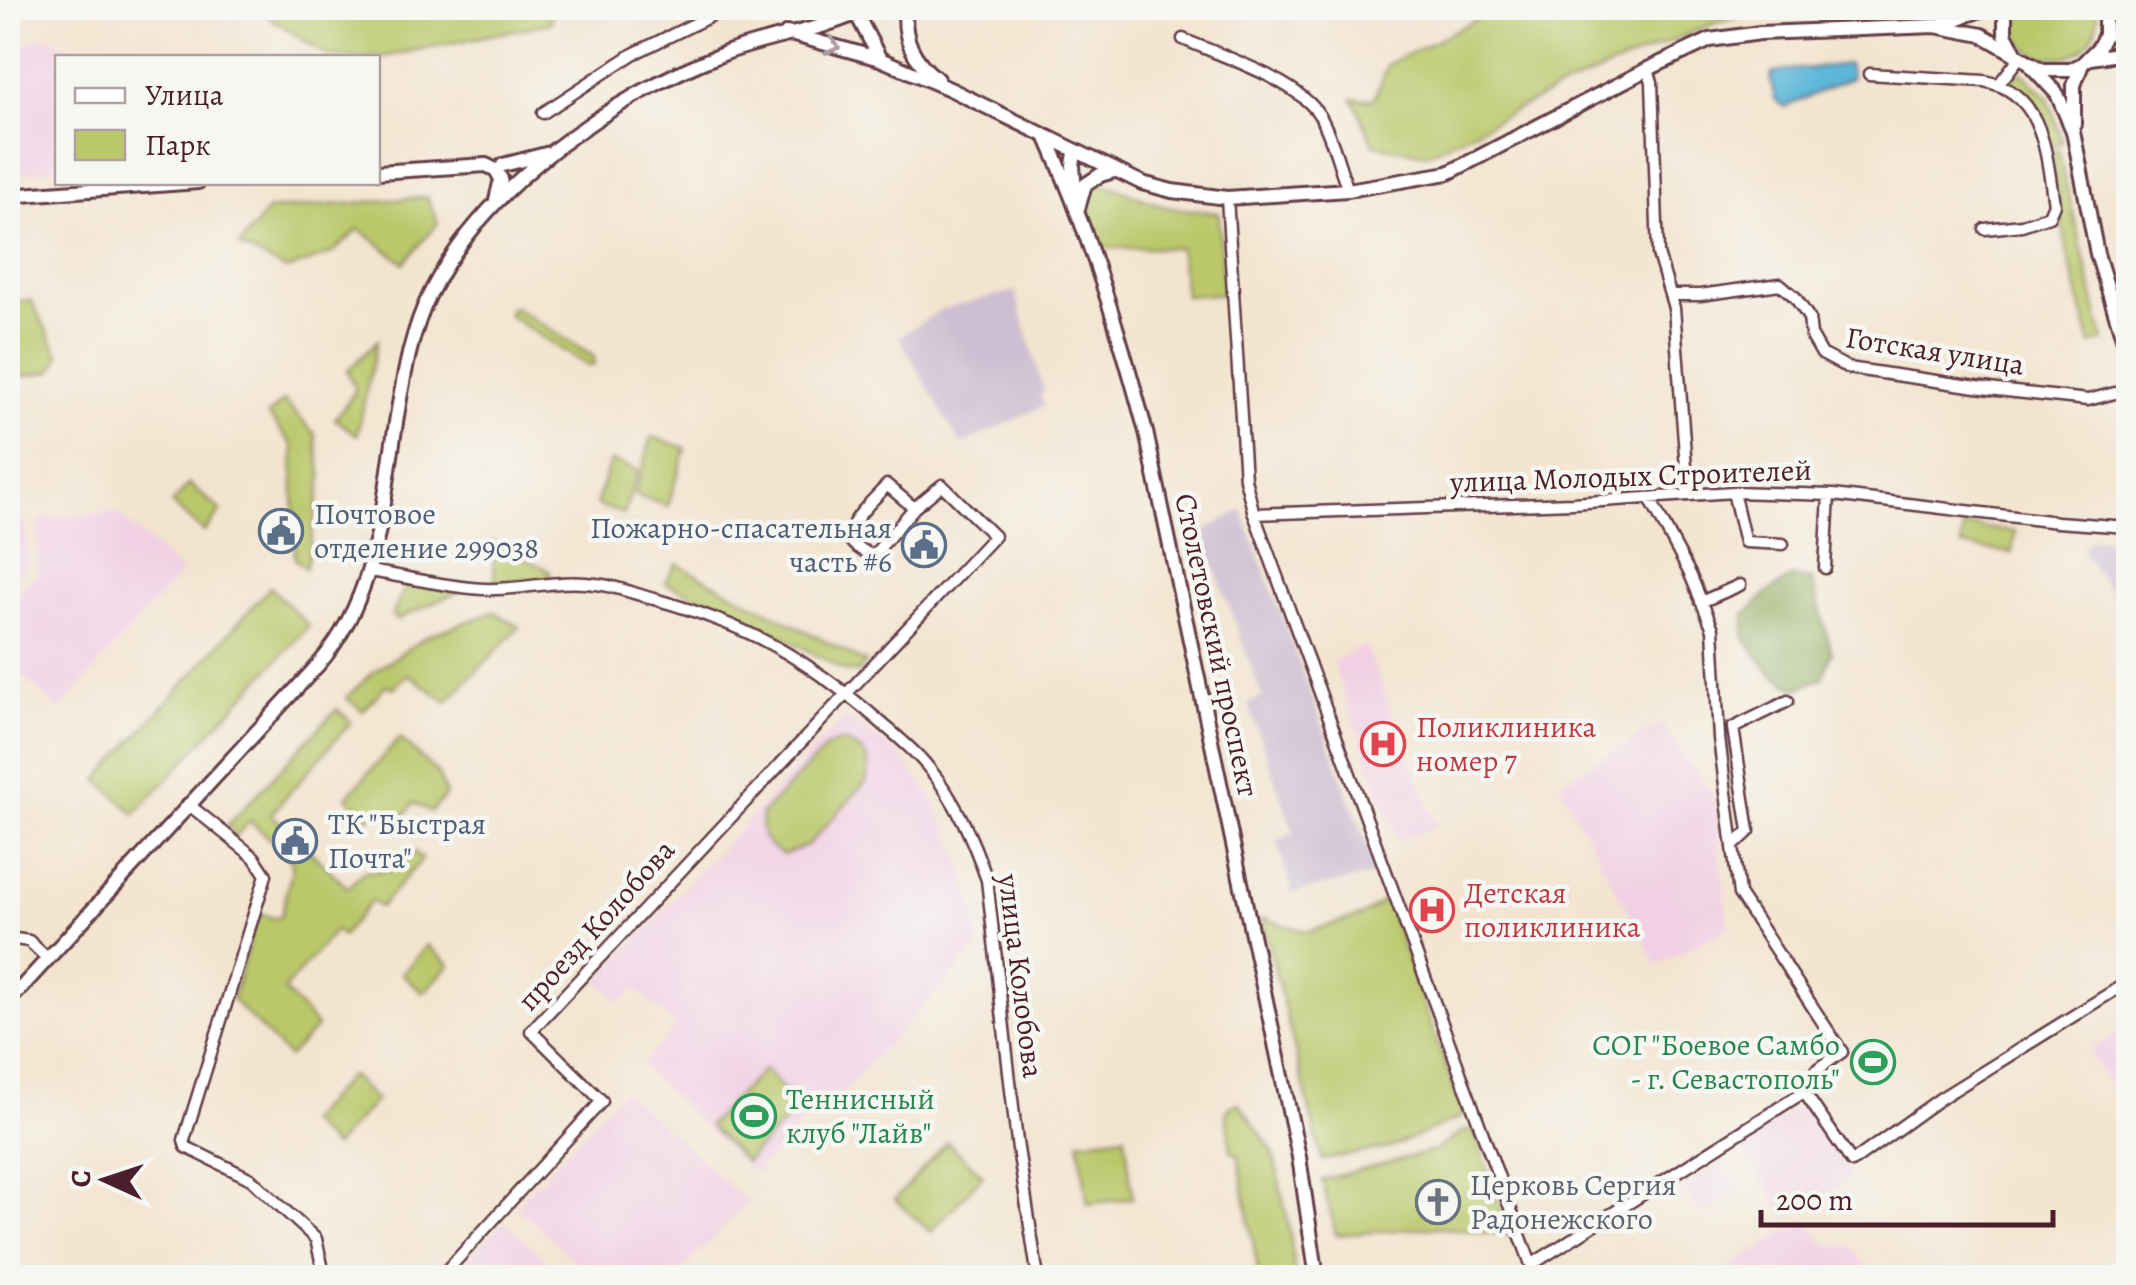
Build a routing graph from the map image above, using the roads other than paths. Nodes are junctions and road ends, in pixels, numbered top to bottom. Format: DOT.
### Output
graph roads {
  1 [pos="727,8"];
  2 [pos="906,8"];
  3 [pos="1986,8"];
  4 [pos="2005,8"];
  5 [pos="2109,8"];
  6 [pos="860,9"];
  7 [pos="1935,26"];
  8 [pos="2128,26"];
  9 [pos="786,33"];
  10 [pos="1183,39"];
  11 [pos="2128,56"];
  12 [pos="880,59"];
  13 [pos="2086,61"];
  14 [pos="2025,62"];
  15 [pos="1648,68"];
  16 [pos="1869,74"];
  17 [pos="1999,84"];
  18 [pos="952,90"];
  19 [pos="543,113"];
  20 [pos="2074,131"];
  21 [pos="1046,138"];
  22 [pos="552,152"];
  23 [pos="1075,153"];
  24 [pos="503,165"];
  25 [pos="486,166"];
  26 [pos="1114,171"];
  27 [pos="380,172"];
  28 [pos="526,177"];
  29 [pos="157,185"];
  30 [pos="1348,190"];
  31 [pos="8,196"];
  32 [pos="1227,198"];
  33 [pos="490,211"];
  34 [pos="1077,212"];
  35 [pos="1985,228"];
  36 [pos="1671,295"];
  37 [pos="2128,354"];
  38 [pos="2115,394"];
  39 [pos="1733,492"];
  40 [pos="1688,494"];
  41 [pos="1829,495"];
  42 [pos="1650,499"];
  43 [pos="914,508"];
  44 [pos="1254,514"];
  45 [pos="2128,527"];
  46 [pos="1783,544"];
  47 [pos="1824,568"];
  48 [pos="370,571"];
  49 [pos="1740,585"];
  50 [pos="1701,602"];
  51 [pos="847,693"];
  52 [pos="1788,701"];
  53 [pos="188,804"];
  54 [pos="1733,846"];
  55 [pos="8,938"];
  56 [pos="48,959"];
  57 [pos="2128,982"];
  58 [pos="8,1002"];
  59 [pos="1804,1092"];
  60 [pos="1531,1265"];
  61 [pos="325,1278"];
  62 [pos="440,1278"];
  63 [pos="1038,1278"];
  64 [pos="1318,1278"];
  65 [pos="1536,1278"];
  1 -- 19 [label="street"];
  2 -- 18 [label="main road"];
  3 -- 7 [label="main road"];
  4 -- 14 [label="main road"];
  5 -- 8 [label="main road"];
  5 -- 13 [label="main road"];
  6 -- 9 [label="main road"];
  6 -- 12 [label="main road"];
  7 -- 14 [label="main road"];
  7 -- 15 [label="main road"];
  9 -- 12 [label="main road, one-way"];
  9 -- 22 [label="main road"];
  10 -- 30 [label="street"];
  11 -- 13 [label="main road"];
  12 -- 18 [label="main road"];
  13 -- 14 [label="main road"];
  13 -- 20 [label="main road"];
  14 -- 17 [label="street"];
  14 -- 20 [label="main road"];
  15 -- 30 [label="main road"];
  15 -- 36 [label="street"];
  16 -- 17 [label="street"];
  17 -- 35 [label="street"];
  18 -- 21 [label="main road"];
  20 -- 37 [label="main road"];
  21 -- 23 [label="main road"];
  21 -- 34 [label="main road, Столетовский проспект"];
  22 -- 24 [label="main road"];
  22 -- 28 [label="main road"];
  23 -- 26 [label="main road"];
  23 -- 34 [label="main road"];
  24 -- 25 [label="street"];
  24 -- 28 [label="main road"];
  25 -- 27 [label="main road"];
  25 -- 33 [label="main road"];
  26 -- 32 [label="main road"];
  26 -- 34 [label="main road"];
  28 -- 33 [label="main road"];
  29 -- 31 [label="main road"];
  30 -- 32 [label="main road"];
  32 -- 44 [label="street"];
  33 -- 48 [label="main road"];
  34 -- 64 [label="main road, Столетовский проспект"];
  36 -- 38 [label="street, Готская улица"];
  36 -- 40 [label="street"];
  39 -- 40 [label="street, улица Молодых Строителей"];
  39 -- 41 [label="street, улица Молодых Строителей"];
  39 -- 46 [label="street"];
  40 -- 42 [label="street, улица Молодых Строителей"];
  41 -- 45 [label="street, улица Молодых Строителей"];
  41 -- 47 [label="street"];
  42 -- 44 [label="street, улица Молодых Строителей"];
  42 -- 50 [label="street"];
  43 -- 43 [label="street"];
  43 -- 51 [label="street"];
  44 -- 60 [label="street"];
  48 -- 51 [label="street, улица Колобова"];
  48 -- 53 [label="main road"];
  49 -- 50 [label="street"];
  50 -- 54 [label="street"];
  51 -- 62 [label="street, проезд Колобова"];
  51 -- 63 [label="street, улица Колобова"];
  52 -- 54 [label="street"];
  53 -- 56 [label="main road"];
  53 -- 61 [label="street"];
  54 -- 59 [label="street"];
  55 -- 56 [label="street"];
  56 -- 58 [label="main road"];
  57 -- 59 [label="street"];
  59 -- 60 [label="street"];
  60 -- 65 [label="street"];
}
